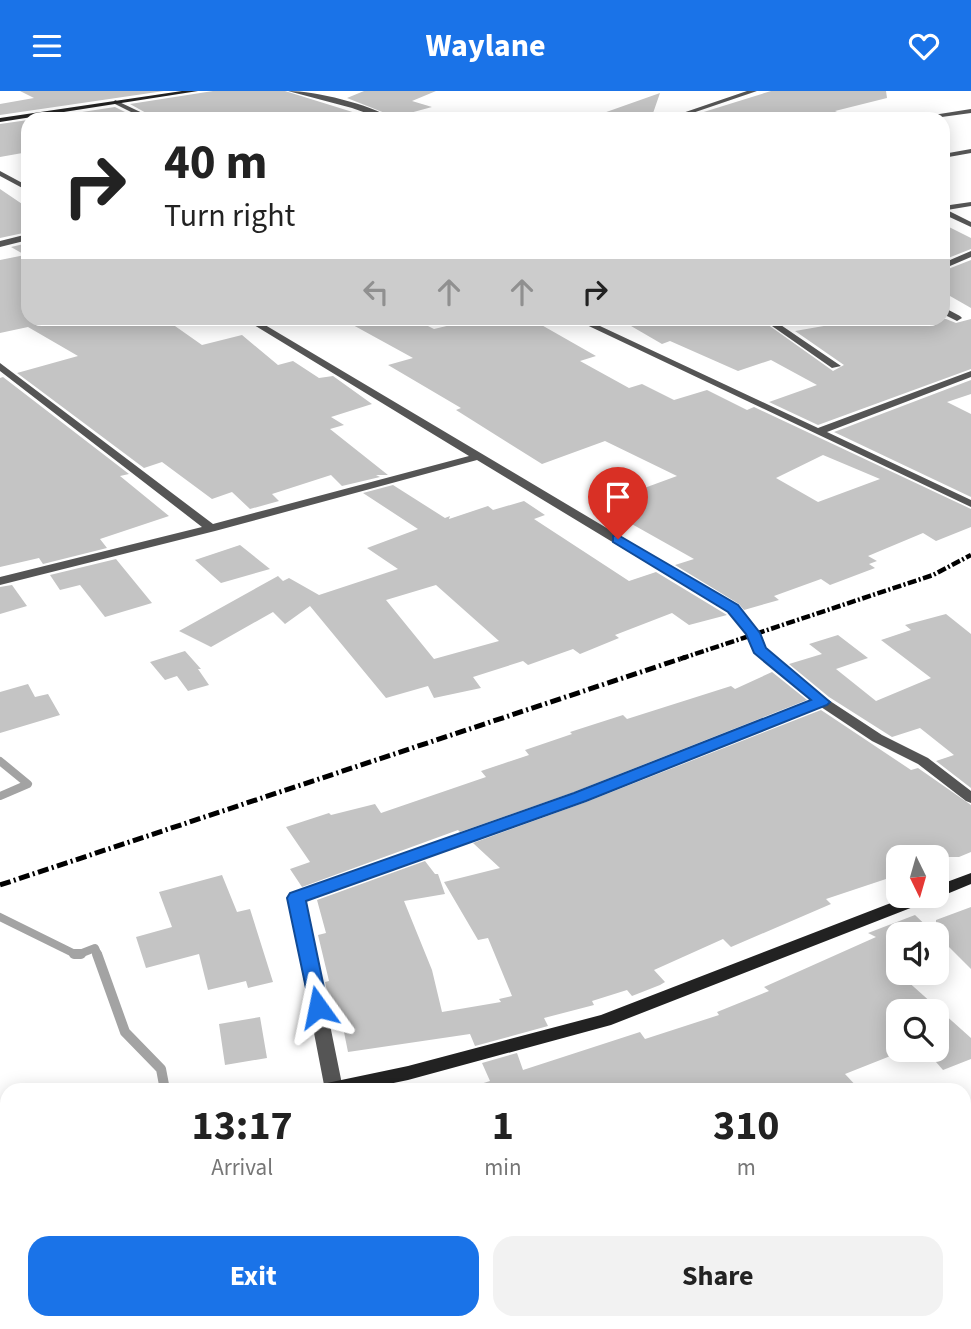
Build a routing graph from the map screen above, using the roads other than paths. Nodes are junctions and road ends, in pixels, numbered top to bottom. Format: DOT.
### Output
graph roads {
  1 [pos="195,91"];
  2 [pos="291,91"];
  3 [pos="330,91"];
  4 [pos="754,91"];
  5 [pos="316,96"];
  6 [pos="115,102"];
  7 [pos="971,111"];
  8 [pos="51,112"];
  9 [pos="136,112"];
  10 [pos="367,112"];
  11 [pos="690,112"];
  12 [pos="950,114"];
  13 [pos="21,117"];
  14 [pos="0,120"];
  15 [pos="971,151"];
  16 [pos="950,155"];
  17 [pos="0,173"];
  18 [pos="21,186"];
  19 [pos="971,204"];
  20 [pos="950,208"];
  21 [pos="950,213"];
  22 [pos="971,225"];
  23 [pos="21,239"];
  24 [pos="0,244"];
  25 [pos="971,254"];
  26 [pos="950,263"];
  27 [pos="950,314"];
  28 [pos="957,318"];
  29 [pos="261,326"];
  30 [pos="594,326"];
  31 [pos="777,326"];
  32 [pos="0,366"];
  33 [pos="836,366"];
  34 [pos="971,374"];
  35 [pos="817,432"];
  36 [pos="480,456"];
  37 [pos="971,504"];
  38 [pos="211,529"];
  39 [pos="0,581"];
  40 [pos="822,702"];
  41 [pos="971,799"];
  42 [pos="971,879"];
  43 [pos="949,887"];
  44 [pos="894,908"];
  45 [pos="329,1083"];
  46 [pos="359,1083"];
  1 -- 6 [label="street"];
  2 -- 5 [label="street"];
  3 -- 5 [label="street"];
  4 -- 11 [label="street"];
  5 -- 10 [label="street"];
  6 -- 8 [label="street"];
  6 -- 9 [label="street"];
  7 -- 12 [label="street"];
  13 -- 14 [label="street"];
  15 -- 16 [label="street"];
  17 -- 18 [label="street"];
  19 -- 20 [label="street"];
  21 -- 22 [label="street"];
  23 -- 24 [label="street"];
  25 -- 26 [label="street"];
  27 -- 28 [label="street"];
  29 -- 36 [label="street"];
  30 -- 35 [label="street"];
  31 -- 33 [label="street"];
  32 -- 38 [label="street"];
  34 -- 35 [label="street"];
  35 -- 37 [label="street"];
  36 -- 38 [label="street"];
  36 -- 40 [label="street"];
  38 -- 39 [label="street"];
  40 -- 41 [label="street"];
  40 -- 45 [label="street"];
  42 -- 43 [label="street"];
  44 -- 46 [label="street"];
}
